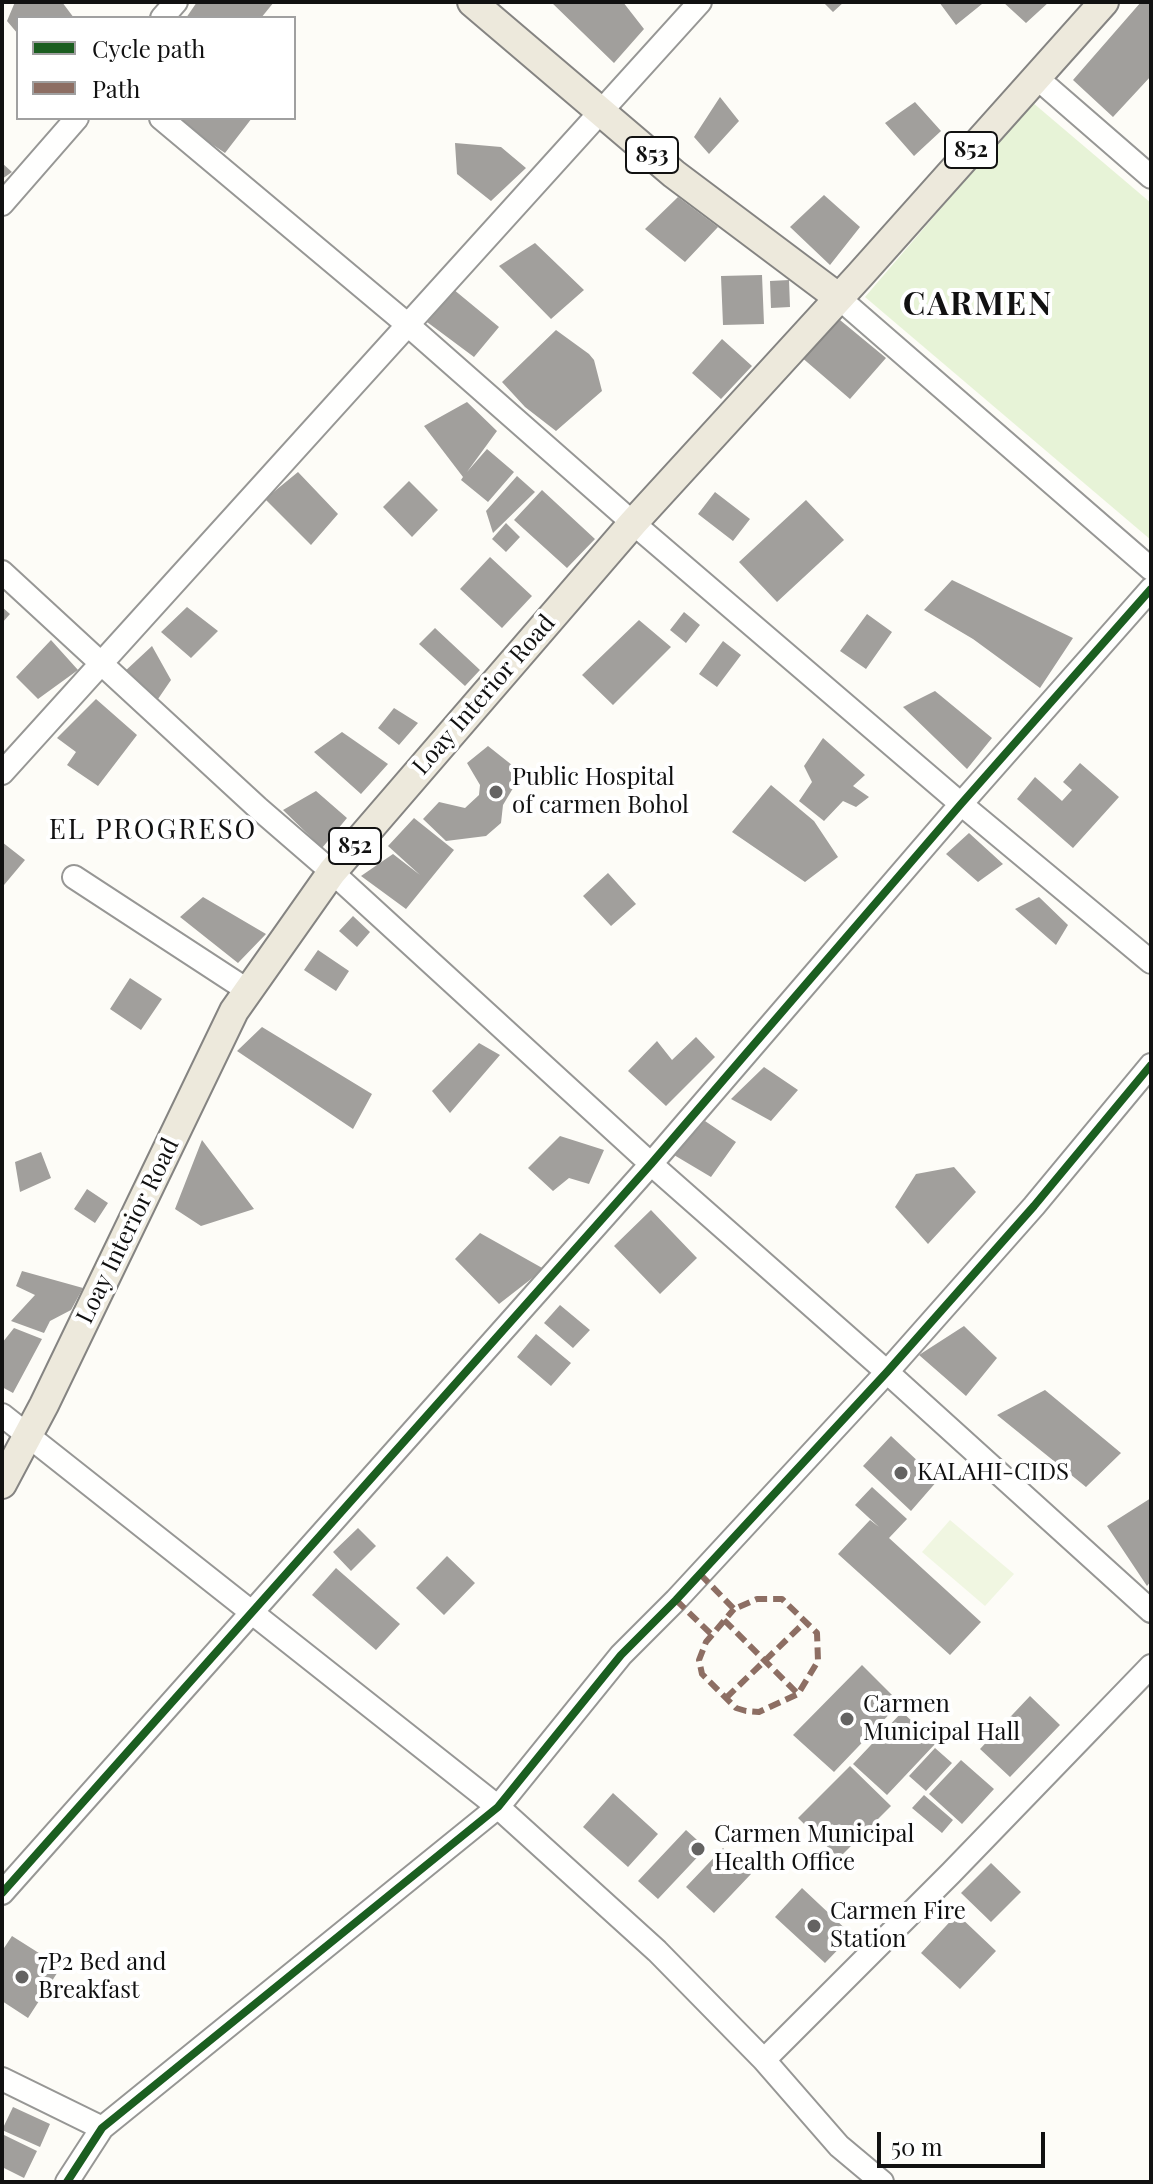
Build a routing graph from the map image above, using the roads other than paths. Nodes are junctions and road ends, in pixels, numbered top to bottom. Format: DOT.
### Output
graph roads {
  1 [pos="472,2"];
  2 [pos="700,2"];
  3 [pos="1104,2"];
  4 [pos="1037,78"];
  5 [pos="603,112"];
  6 [pos="75,120"];
  7 [pos="163,120"];
  8 [pos="1151,177"];
  9 [pos="2,204"];
  10 [pos="839,298"];
  11 [pos="408,325"];
  12 [pos="633,523"];
  13 [pos="1151,569"];
  14 [pos="2,572"];
  15 [pos="1151,589"];
  16 [pos="100,664"];
  17 [pos="2,773"];
  18 [pos="961,804"];
  19 [pos="332,872"];
  20 [pos="74,877"];
  21 [pos="1151,962"];
  22 [pos="247,990"];
  23 [pos="1151,1065"];
  24 [pos="651,1164"];
  25 [pos="887,1372"];
  26 [pos="2,1415"];
  27 [pos="29,1436"];
  28 [pos="2,1484"];
  29 [pos="1151,1611"];
  30 [pos="250,1612"];
  31 [pos="1151,1666"];
  32 [pos="498,1807"];
  33 [pos="2,1893"];
  34 [pos="764,2060"];
  35 [pos="2,2079"];
  36 [pos="102,2128"];
  37 [pos="67,2182"];
  38 [pos="882,2182"];
  1 -- 5 [label="main road, 853"];
  2 -- 5 [label="street"];
  3 -- 4 [label="main road, Loay Interior Road / 852"];
  4 -- 8 [label="street"];
  4 -- 10 [label="main road, Loay Interior Road / 852"];
  5 -- 10 [label="main road, 853"];
  5 -- 11 [label="street"];
  6 -- 9 [label="street"];
  7 -- 11 [label="street"];
  10 -- 12 [label="main road, Loay Interior Road / 852"];
  10 -- 13 [label="street"];
  11 -- 12 [label="street"];
  11 -- 16 [label="street"];
  12 -- 18 [label="street"];
  12 -- 19 [label="main road, Loay Interior Road / 852"];
  14 -- 16 [label="street"];
  15 -- 18 [label="street"];
  16 -- 17 [label="street"];
  16 -- 19 [label="street"];
  18 -- 21 [label="street"];
  18 -- 24 [label="street"];
  19 -- 22 [label="main road, Loay Interior Road / 852"];
  19 -- 24 [label="street"];
  20 -- 22 [label="street"];
  22 -- 27 [label="main road, Loay Interior Road / 852"];
  23 -- 25 [label="street"];
  24 -- 25 [label="street"];
  24 -- 30 [label="street"];
  25 -- 29 [label="street"];
  25 -- 32 [label="street"];
  26 -- 27 [label="street"];
  27 -- 28 [label="main road, Loay Interior Road / 852"];
  27 -- 30 [label="street"];
  30 -- 32 [label="street"];
  30 -- 33 [label="street"];
  31 -- 34 [label="street"];
  32 -- 34 [label="street"];
  32 -- 36 [label="street"];
  34 -- 38 [label="street"];
  35 -- 36 [label="street"];
  36 -- 37 [label="street"];
}
